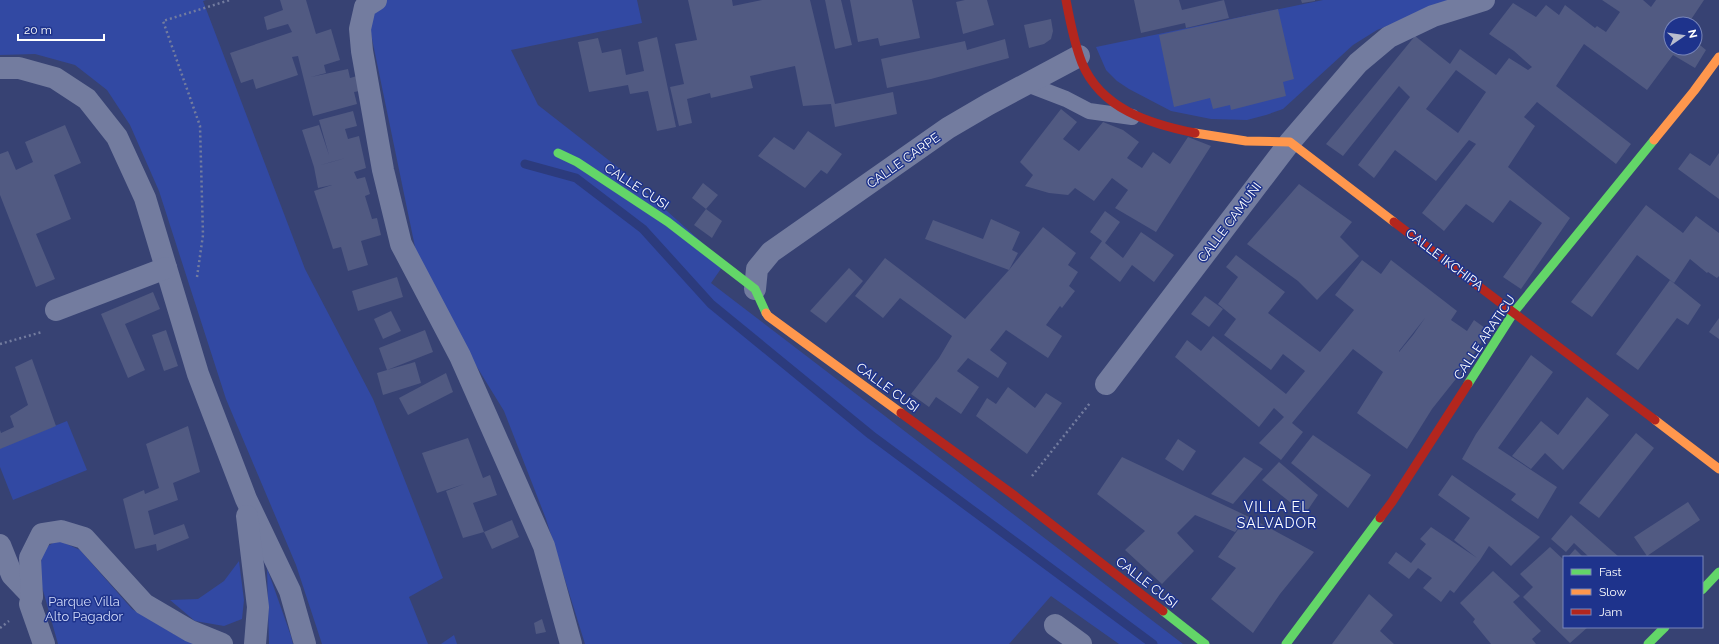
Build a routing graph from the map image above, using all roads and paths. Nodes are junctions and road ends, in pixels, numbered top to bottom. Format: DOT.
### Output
graph roads {
  1 [pos="230,0"];
  2 [pos="376,0"];
  3 [pos="1066,0"];
  4 [pos="1484,0"];
  5 [pos="1079,56"];
  6 [pos="1719,57"];
  7 [pos="0,68"];
  8 [pos="1027,84"];
  9 [pos="1142,119"];
  10 [pos="1290,142"];
  11 [pos="558,153"];
  12 [pos="166,268"];
  13 [pos="196,280"];
  14 [pos="755,289"];
  15 [pos="56,310"];
  16 [pos="1514,312"];
  17 [pos="0,344"];
  18 [pos="1106,384"];
  19 [pos="1719,469"];
  20 [pos="1015,496"];
  21 [pos="246,499"];
  22 [pos="0,545"];
  23 [pos="1719,572"];
  24 [pos="1703,589"];
  25 [pos="32,596"];
  26 [pos="1055,625"];
  27 [pos="1664,628"];
  28 [pos="44,644"];
  29 [pos="222,644"];
  30 [pos="255,644"];
  31 [pos="305,644"];
  32 [pos="571,644"];
  33 [pos="1081,644"];
  34 [pos="1205,644"];
  35 [pos="1286,644"];
  36 [pos="1648,644"];
  1 -- 13 [label="path"];
  2 -- 32 [label="street"];
  3 -- 5 [label="street"];
  4 -- 10 [label="street, CALLE CAMUÑI"];
  5 -- 8 [label="street, CALLE CARPE"];
  5 -- 9 [label="street"];
  6 -- 16 [label="street, CALLE ARATICU"];
  7 -- 12 [label="street"];
  8 -- 9 [label="lane"];
  8 -- 14 [label="street, CALLE CARPE"];
  9 -- 10 [label="street"];
  10 -- 16 [label="street, CALLE IKCHIPA"];
  10 -- 18 [label="street, CALLE CAMUÑI"];
  11 -- 14 [label="street, CALLE CUSI"];
  12 -- 15 [label="street"];
  12 -- 21 [label="street"];
  14 -- 20 [label="street, CALLE CUSI"];
  15 -- 17 [label="path"];
  16 -- 19 [label="street, CALLE IKCHIPA"];
  16 -- 35 [label="street, CALLE ARATICU"];
  18 -- 20 [label="path"];
  20 -- 34 [label="street, CALLE CUSI"];
  21 -- 30 [label="street"];
  21 -- 31 [label="street"];
  22 -- 25 [label="street"];
  23 -- 24 [label="street"];
  25 -- 28 [label="street"];
  25 -- 29 [label="street"];
  26 -- 33 [label="street"];
  27 -- 36 [label="street"];
}
